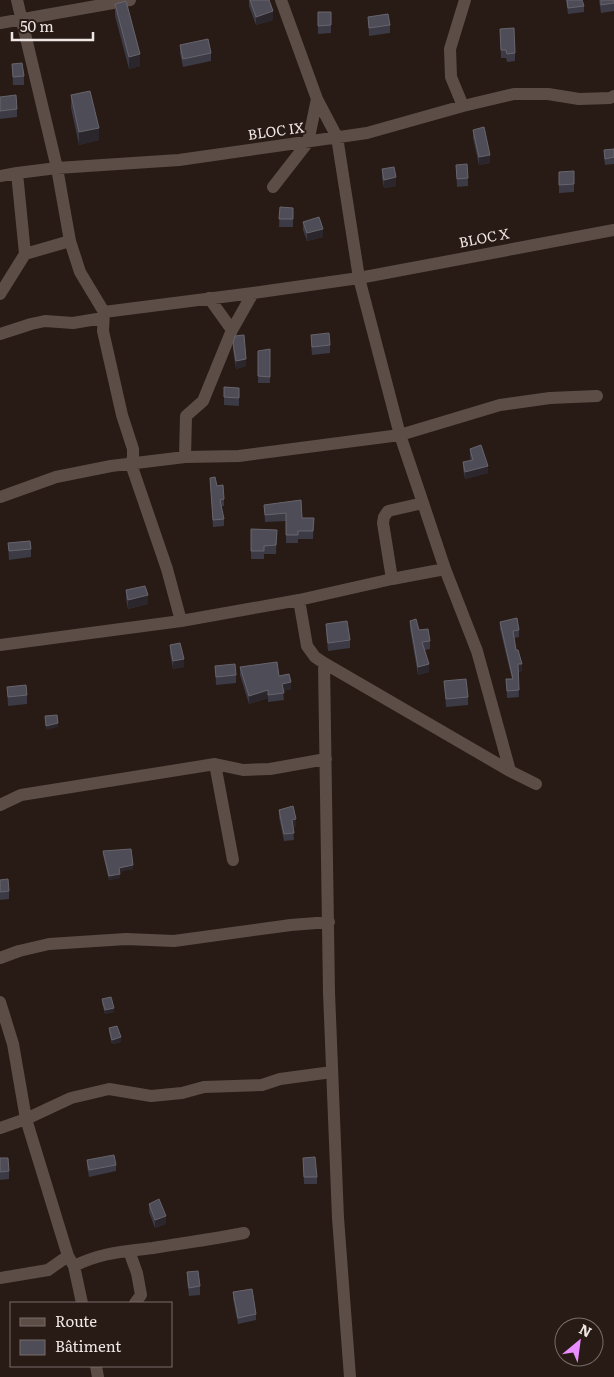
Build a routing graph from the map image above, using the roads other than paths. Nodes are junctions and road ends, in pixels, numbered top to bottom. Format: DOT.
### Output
graph roads {
  1 [pos="17,0"];
  2 [pos="130,0"];
  3 [pos="282,0"];
  4 [pos="465,0"];
  5 [pos="22,18"];
  6 [pos="0,23"];
  7 [pos="614,96"];
  8 [pos="317,99"];
  9 [pos="463,106"];
  10 [pos="336,138"];
  11 [pos="308,142"];
  12 [pos="57,168"];
  13 [pos="17,173"];
  14 [pos="0,176"];
  15 [pos="273,187"];
  16 [pos="614,230"];
  17 [pos="70,241"];
  18 [pos="25,254"];
  19 [pos="359,278"];
  20 [pos="253,293"];
  21 [pos="0,294"];
  22 [pos="209,298"];
  23 [pos="104,315"];
  24 [pos="232,330"];
  25 [pos="0,334"];
  26 [pos="597,396"];
  27 [pos="400,435"];
  28 [pos="185,457"];
  29 [pos="131,464"];
  30 [pos="0,496"];
  31 [pos="423,504"];
  32 [pos="445,569"];
  33 [pos="392,580"];
  34 [pos="299,600"];
  35 [pos="181,620"];
  36 [pos="0,640"];
  37 [pos="324,663"];
  38 [pos="326,759"];
  39 [pos="215,764"];
  40 [pos="510,771"];
  41 [pos="536,784"];
  42 [pos="0,805"];
  43 [pos="233,860"];
  44 [pos="329,922"];
  45 [pos="0,958"];
  46 [pos="0,1002"];
  47 [pos="332,1072"];
  48 [pos="26,1119"];
  49 [pos="0,1128"];
  50 [pos="244,1233"];
  51 [pos="129,1251"];
  52 [pos="71,1261"];
  53 [pos="0,1278"];
  54 [pos="82,1302"];
  55 [pos="136,1302"];
  56 [pos="350,1377"];
  1 -- 5 [label="street"];
  2 -- 5 [label="street"];
  3 -- 8 [label="street"];
  4 -- 9 [label="street"];
  5 -- 6 [label="street"];
  5 -- 12 [label="street"];
  7 -- 9 [label="street, BLOC IX"];
  8 -- 10 [label="street"];
  8 -- 11 [label="street"];
  9 -- 10 [label="street, BLOC IX"];
  10 -- 11 [label="street, BLOC IX"];
  10 -- 19 [label="street"];
  11 -- 12 [label="street, BLOC IX"];
  11 -- 15 [label="street"];
  12 -- 13 [label="street, BLOC IX"];
  12 -- 17 [label="street"];
  13 -- 14 [label="street, BLOC IX"];
  13 -- 18 [label="street"];
  16 -- 19 [label="street, BLOC X"];
  17 -- 18 [label="street"];
  17 -- 23 [label="street"];
  18 -- 21 [label="street"];
  19 -- 20 [label="street, BLOC X"];
  19 -- 27 [label="street"];
  20 -- 22 [label="street, BLOC X"];
  20 -- 24 [label="street"];
  22 -- 23 [label="street, BLOC X"];
  22 -- 24 [label="street"];
  23 -- 25 [label="street, BLOC X"];
  23 -- 29 [label="street"];
  24 -- 28 [label="street"];
  26 -- 27 [label="street"];
  27 -- 28 [label="street"];
  27 -- 31 [label="street"];
  28 -- 29 [label="street"];
  29 -- 30 [label="street"];
  29 -- 35 [label="street"];
  31 -- 32 [label="street"];
  31 -- 33 [label="street"];
  32 -- 33 [label="street"];
  32 -- 40 [label="street"];
  33 -- 34 [label="street"];
  34 -- 35 [label="street"];
  34 -- 37 [label="street"];
  35 -- 36 [label="street"];
  37 -- 38 [label="street"];
  37 -- 40 [label="street"];
  38 -- 39 [label="street"];
  38 -- 44 [label="street"];
  39 -- 42 [label="street"];
  39 -- 43 [label="street"];
  40 -- 41 [label="street"];
  44 -- 45 [label="street"];
  44 -- 47 [label="street"];
  46 -- 48 [label="street"];
  47 -- 48 [label="street"];
  47 -- 56 [label="street"];
  48 -- 49 [label="street"];
  48 -- 52 [label="street"];
  50 -- 51 [label="street"];
  51 -- 52 [label="street"];
  51 -- 55 [label="street"];
  52 -- 53 [label="street"];
  52 -- 54 [label="street"];
}
